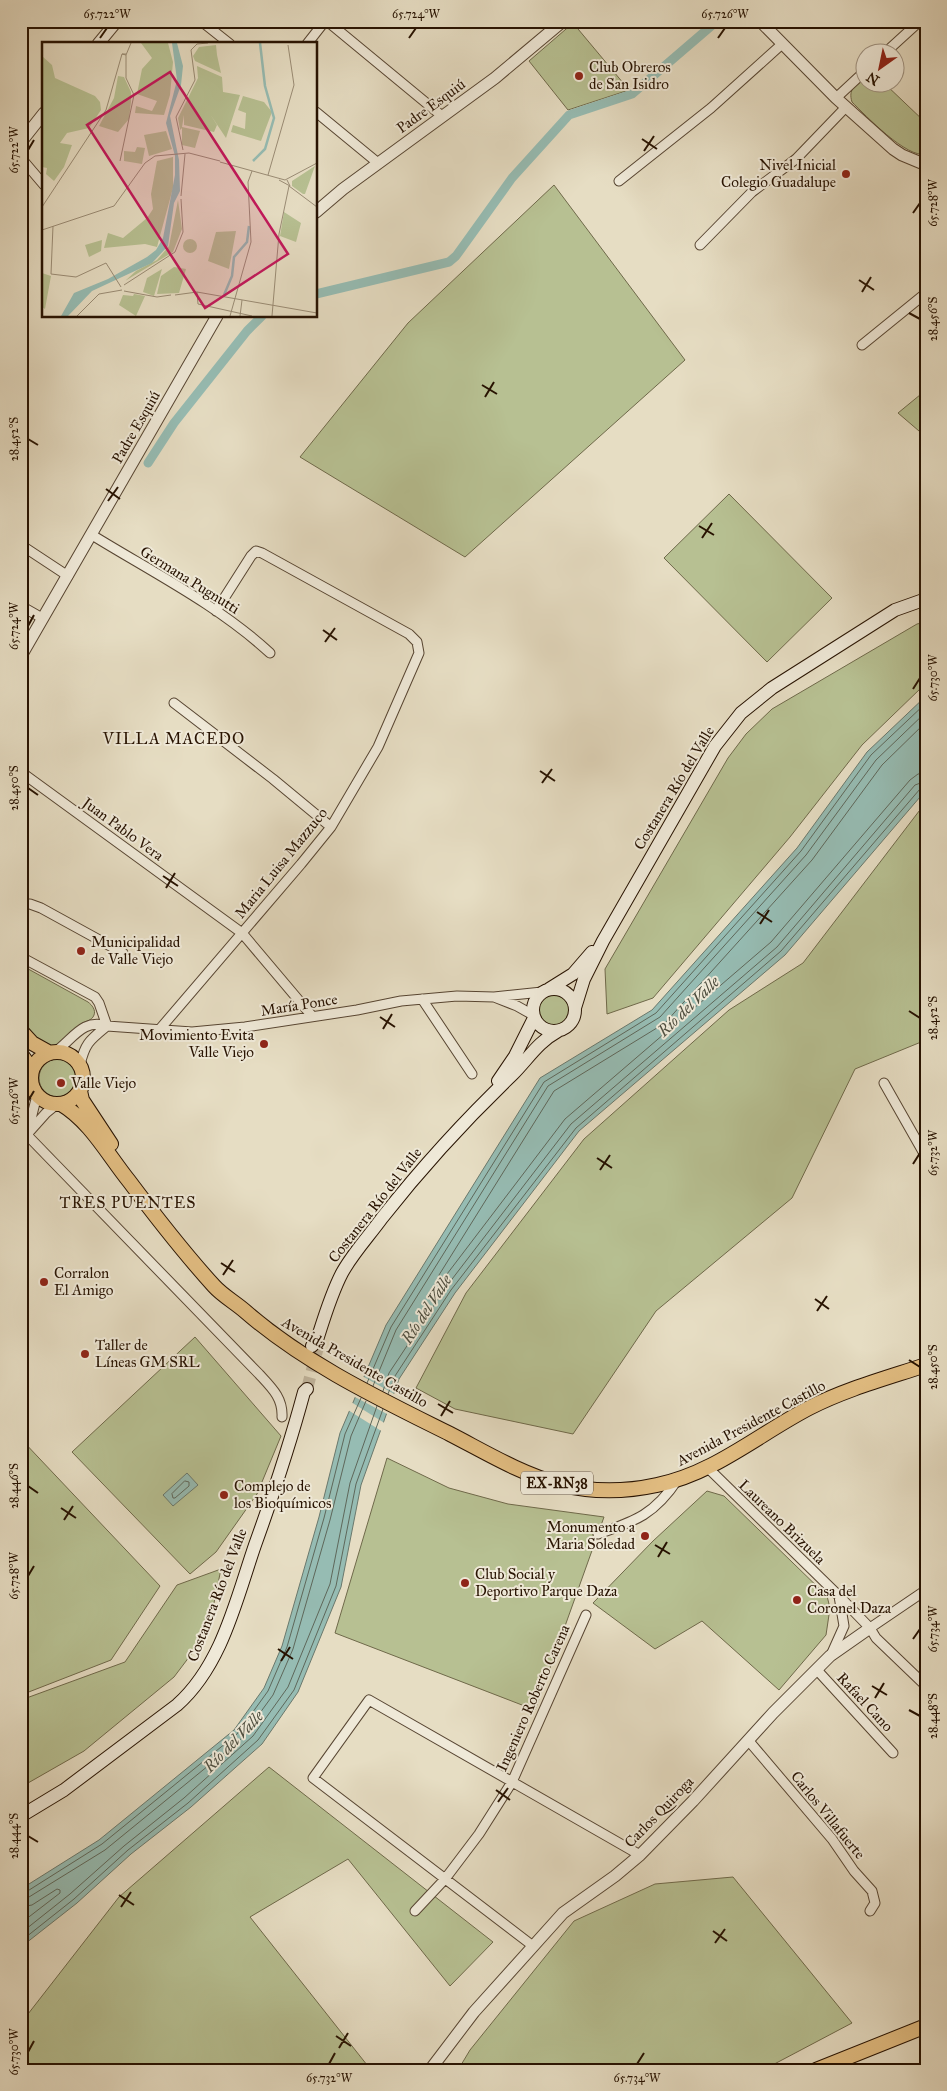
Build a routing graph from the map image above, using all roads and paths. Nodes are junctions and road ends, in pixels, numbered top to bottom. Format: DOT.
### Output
graph roads {
  1 [pos="117,21"];
  2 [pos="202,21"];
  3 [pos="326,21"];
  4 [pos="563,21"];
  5 [pos="760,21"];
  6 [pos="920,21"];
  7 [pos="100,42"];
  8 [pos="228,42"];
  9 [pos="309,42"];
  10 [pos="897,42"];
  11 [pos="781,45"];
  12 [pos="854,81"];
  13 [pos="836,98"];
  14 [pos="846,108"];
  15 [pos="318,114"];
  16 [pos="42,116"];
  17 [pos="442,116"];
  18 [pos="21,142"];
  19 [pos="21,158"];
  20 [pos="378,162"];
  21 [pos="926,165"];
  22 [pos="619,181"];
  23 [pos="42,183"];
  24 [pos="318,210"];
  25 [pos="700,245"];
  26 [pos="926,293"];
  27 [pos="216,318"];
  28 [pos="862,345"];
  29 [pos="92,535"];
  30 [pos="21,545"];
  31 [pos="68,576"];
  32 [pos="926,598"];
  33 [pos="21,606"];
  34 [pos="216,611"];
  35 [pos="42,618"];
  36 [pos="270,653"];
  37 [pos="21,656"];
  38 [pos="174,703"];
  39 [pos="21,772"];
  40 [pos="331,827"];
  41 [pos="21,904"];
  42 [pos="242,933"];
  43 [pos="602,941"];
  44 [pos="124,953"];
  45 [pos="21,957"];
  46 [pos="546,991"];
  47 [pos="494,997"];
  48 [pos="422,999"];
  49 [pos="575,1008"];
  50 [pos="312,1016"];
  51 [pos="533,1017"];
  52 [pos="107,1026"];
  53 [pos="159,1030"];
  54 [pos="21,1031"];
  55 [pos="558,1031"];
  56 [pos="53,1052"];
  57 [pos="21,1054"];
  58 [pos="80,1065"];
  59 [pos="32,1070"];
  60 [pos="472,1074"];
  61 [pos="884,1083"];
  62 [pos="80,1091"];
  63 [pos="37,1095"];
  64 [pos="482,1103"];
  65 [pos="59,1104"];
  66 [pos="24,1138"];
  67 [pos="926,1157"];
  68 [pos="244,1310"];
  69 [pos="316,1344"];
  70 [pos="926,1365"];
  71 [pos="304,1390"];
  72 [pos="282,1417"];
  73 [pos="707,1467"];
  74 [pos="679,1479"];
  75 [pos="598,1534"];
  76 [pos="926,1590"];
  77 [pos="839,1596"];
  78 [pos="586,1615"];
  79 [pos="870,1628"];
  80 [pos="830,1656"];
  81 [pos="817,1670"];
  82 [pos="926,1686"];
  83 [pos="748,1740"];
  84 [pos="893,1753"];
  85 [pos="512,1782"];
  86 [pos="21,1816"];
  87 [pos="640,1855"];
  88 [pos="445,1879"];
  89 [pos="415,1911"];
  90 [pos="870,1912"];
  91 [pos="533,1946"];
  92 [pos="926,2026"];
  93 [pos="848,2056"];
  94 [pos="430,2070"];
  95 [pos="816,2070"];
  96 [pos="839,2070"];
  1 -- 7 [label="street"];
  2 -- 8 [label="street"];
  3 -- 9 [label="street"];
  3 -- 17 [label="street"];
  4 -- 17 [label="street, Padre Esquiú"];
  5 -- 11 [label="street"];
  6 -- 10 [label="street"];
  11 -- 13 [label="street"];
  11 -- 22 [label="street"];
  12 -- 13 [label="street"];
  13 -- 14 [label="street"];
  14 -- 21 [label="street"];
  14 -- 25 [label="street"];
  15 -- 20 [label="street"];
  16 -- 18 [label="street"];
  17 -- 20 [label="street, Padre Esquiú"];
  19 -- 23 [label="street"];
  20 -- 24 [label="street, Padre Esquiú"];
  26 -- 28 [label="street"];
  27 -- 29 [label="street, Padre Esquiú"];
  29 -- 31 [label="street, Padre Esquiú"];
  29 -- 34 [label="street, Germana Pugnutti"];
  30 -- 31 [label="street"];
  31 -- 35 [label="street, Padre Esquiú"];
  32 -- 43 [label="main road, Costanera Río del Valle"];
  33 -- 35 [label="street"];
  34 -- 36 [label="street, Germana Pugnutti"];
  34 -- 40 [label="street, Maria Luisa Mazzuco"];
  35 -- 37 [label="street, Padre Esquiú"];
  38 -- 40 [label="street"];
  39 -- 42 [label="street, Juan Pablo Vera"];
  40 -- 42 [label="street, Maria Luisa Mazzuco"];
  41 -- 44 [label="street"];
  42 -- 50 [label="street, Juan Pablo Vera"];
  42 -- 53 [label="street, Maria Luisa Mazzuco"];
  43 -- 46 [label="main road, Costanera Río del Valle"];
  43 -- 49 [label="main road, Costanera Río del Valle"];
  45 -- 52 [label="street"];
  46 -- 47 [label="street, María Ponce"];
  46 -- 49 [label="main road"];
  46 -- 51 [label="main road"];
  47 -- 48 [label="street, María Ponce"];
  47 -- 51 [label="street, María Ponce"];
  48 -- 50 [label="street, María Ponce"];
  48 -- 60 [label="street"];
  49 -- 55 [label="main road"];
  50 -- 53 [label="street, María Ponce"];
  51 -- 55 [label="main road"];
  51 -- 64 [label="main road, Costanera Río del Valle"];
  52 -- 53 [label="street, María Ponce"];
  52 -- 56 [label="street, María Ponce"];
  52 -- 58 [label="street"];
  54 -- 56 [label="main road"];
  55 -- 64 [label="main road, Costanera Río del Valle"];
  56 -- 58 [label="main road"];
  56 -- 59 [label="main road"];
  57 -- 59 [label="main road"];
  58 -- 62 [label="main road, EX-RN38"];
  59 -- 63 [label="main road"];
  61 -- 67 [label="street"];
  62 -- 65 [label="main road"];
  62 -- 68 [label="main road, Avenida Presidente Castillo / EX-RN38"];
  63 -- 65 [label="main road, EX-RN38"];
  63 -- 66 [label="street"];
  64 -- 69 [label="main road, Costanera Río del Valle"];
  65 -- 66 [label="street"];
  65 -- 68 [label="main road, Avenida Presidente Castillo / EX-RN38"];
  66 -- 72 [label="street"];
  68 -- 74 [label="main road, Avenida Presidente Castillo / EX-RN38"];
  70 -- 73 [label="main road, Avenida Presidente Castillo / EX-RN38"];
  71 -- 86 [label="main road, Costanera Río del Valle"];
  73 -- 74 [label="main road, Avenida Presidente Castillo / EX-RN38"];
  73 -- 77 [label="street, Laureano Brizuela"];
  74 -- 75 [label="street"];
  76 -- 79 [label="street, Carlos Quiroga"];
  77 -- 79 [label="street, Laureano Brizuela"];
  77 -- 80 [label="street"];
  78 -- 85 [label="street, Ingeniero Roberto Carena"];
  79 -- 80 [label="street, Carlos Quiroga"];
  79 -- 82 [label="street, Laureano Brizuela"];
  80 -- 81 [label="street, Carlos Quiroga"];
  81 -- 83 [label="street, Carlos Quiroga"];
  81 -- 84 [label="street, Rafael Cano"];
  83 -- 87 [label="street, Carlos Quiroga"];
  83 -- 90 [label="street, Carlos Villafuerte"];
  85 -- 87 [label="street"];
  85 -- 88 [label="street, Ingeniero Roberto Carena"];
  85 -- 88 [label="street"];
  87 -- 91 [label="street, Carlos Quiroga"];
  88 -- 89 [label="street, Ingeniero Roberto Carena"];
  88 -- 91 [label="street"];
  91 -- 94 [label="street, Carlos Quiroga"];
  92 -- 93 [label="main road"];
  93 -- 95 [label="main road"];
  93 -- 96 [label="street"];
}
